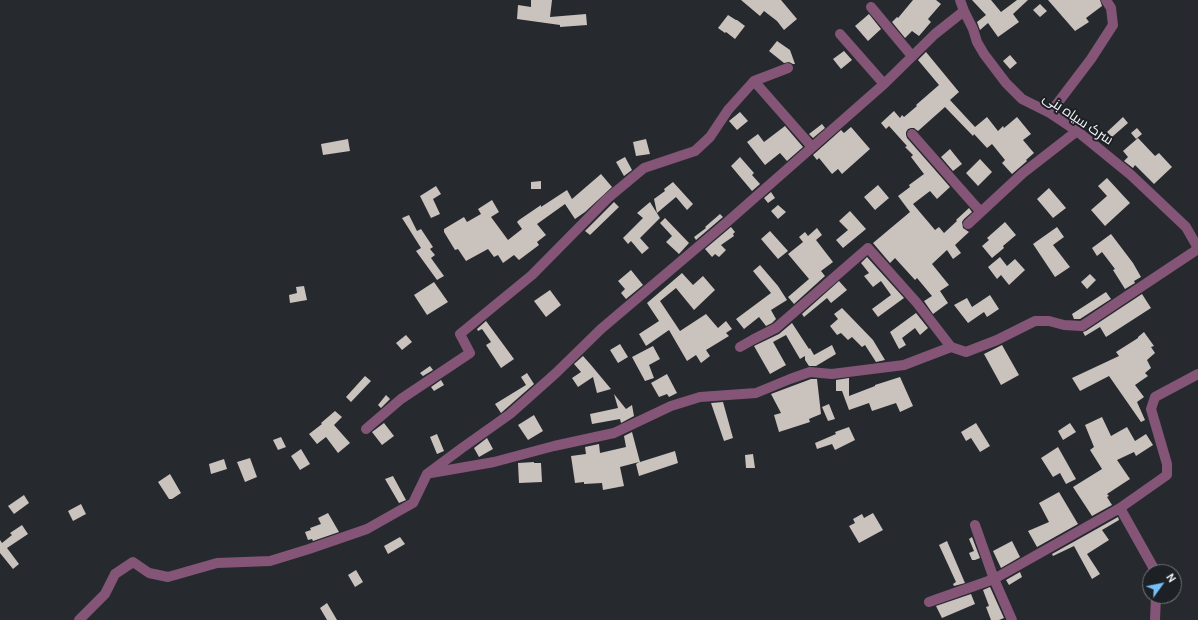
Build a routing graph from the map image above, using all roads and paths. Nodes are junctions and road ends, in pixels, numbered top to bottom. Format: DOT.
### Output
graph roads {
  1 [pos="960,0"];
  2 [pos="1106,0"];
  3 [pos="871,7"];
  4 [pos="964,11"];
  5 [pos="840,34"];
  6 [pos="912,56"];
  7 [pos="788,68"];
  8 [pos="754,82"];
  9 [pos="884,84"];
  10 [pos="1050,113"];
  11 [pos="1077,132"];
  12 [pos="912,134"];
  13 [pos="812,147"];
  14 [pos="981,212"];
  15 [pos="968,224"];
  16 [pos="1198,248"];
  17 [pos="740,347"];
  18 [pos="951,347"];
  19 [pos="1198,374"];
  20 [pos="366,429"];
  21 [pos="427,474"];
  22 [pos="1120,508"];
  23 [pos="975,525"];
  24 [pos="1152,564"];
  25 [pos="994,579"];
  26 [pos="929,602"];
  27 [pos="1156,604"];
  28 [pos="79,620"];
  29 [pos="1012,620"];
  30 [pos="1155,620"];
  1 -- 4 [label="street, سرک سیاه بنی"];
  2 -- 10 [label="street"];
  3 -- 6 [label="street"];
  4 -- 6 [label="street"];
  4 -- 10 [label="street, سرک سیاه بنی"];
  5 -- 9 [label="street"];
  6 -- 9 [label="street"];
  7 -- 8 [label="street"];
  8 -- 13 [label="street"];
  8 -- 20 [label="street"];
  9 -- 13 [label="street"];
  10 -- 11 [label="street, سرک سیاه بنی"];
  11 -- 14 [label="street"];
  11 -- 16 [label="street, سرک سیاه بنی"];
  12 -- 14 [label="street"];
  13 -- 21 [label="street"];
  14 -- 15 [label="street"];
  16 -- 18 [label="street"];
  17 -- 18 [label="street"];
  18 -- 21 [label="street"];
  19 -- 22 [label="street"];
  21 -- 28 [label="street"];
  22 -- 24 [label="street"];
  22 -- 25 [label="street"];
  23 -- 25 [label="street"];
  25 -- 26 [label="street"];
  25 -- 29 [label="street"];
  27 -- 30 [label="street"];
}
